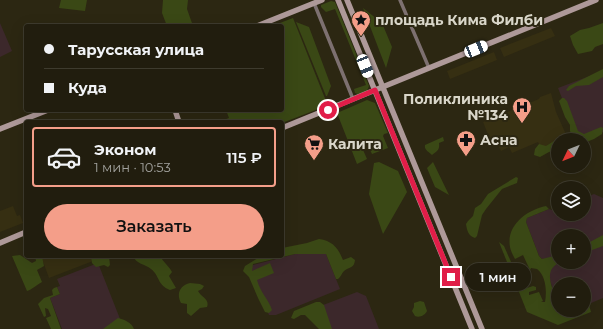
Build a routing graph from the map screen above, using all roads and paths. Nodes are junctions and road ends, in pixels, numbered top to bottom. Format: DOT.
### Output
graph roads {
  1 [pos="322,0"];
  2 [pos="338,0"];
  3 [pos="348,0"];
  4 [pos="400,0"];
  5 [pos="596,0"];
  6 [pos="314,3"];
  7 [pos="262,24"];
  8 [pos="429,68"];
  9 [pos="383,87"];
  10 [pos="375,90"];
  11 [pos="353,99"];
  12 [pos="43,112"];
  13 [pos="284,127"];
  14 [pos="0,129"];
  15 [pos="24,233"];
  16 [pos="0,243"];
  17 [pos="472,329"];
  18 [pos="482,329"];
  1 -- 6 [label="main road"];
  2 -- 10 [label="main road"];
  3 -- 9 [label="main road"];
  4 -- 8 [label="street"];
  5 -- 8 [label="main road"];
  6 -- 7 [label="main road"];
  6 -- 11 [label="street"];
  8 -- 9 [label="main road"];
  9 -- 10 [label="main road"];
  9 -- 18 [label="main road"];
  10 -- 11 [label="main road"];
  10 -- 17 [label="main road"];
  11 -- 13 [label="main road"];
  12 -- 14 [label="main road"];
  15 -- 16 [label="main road"];
}
